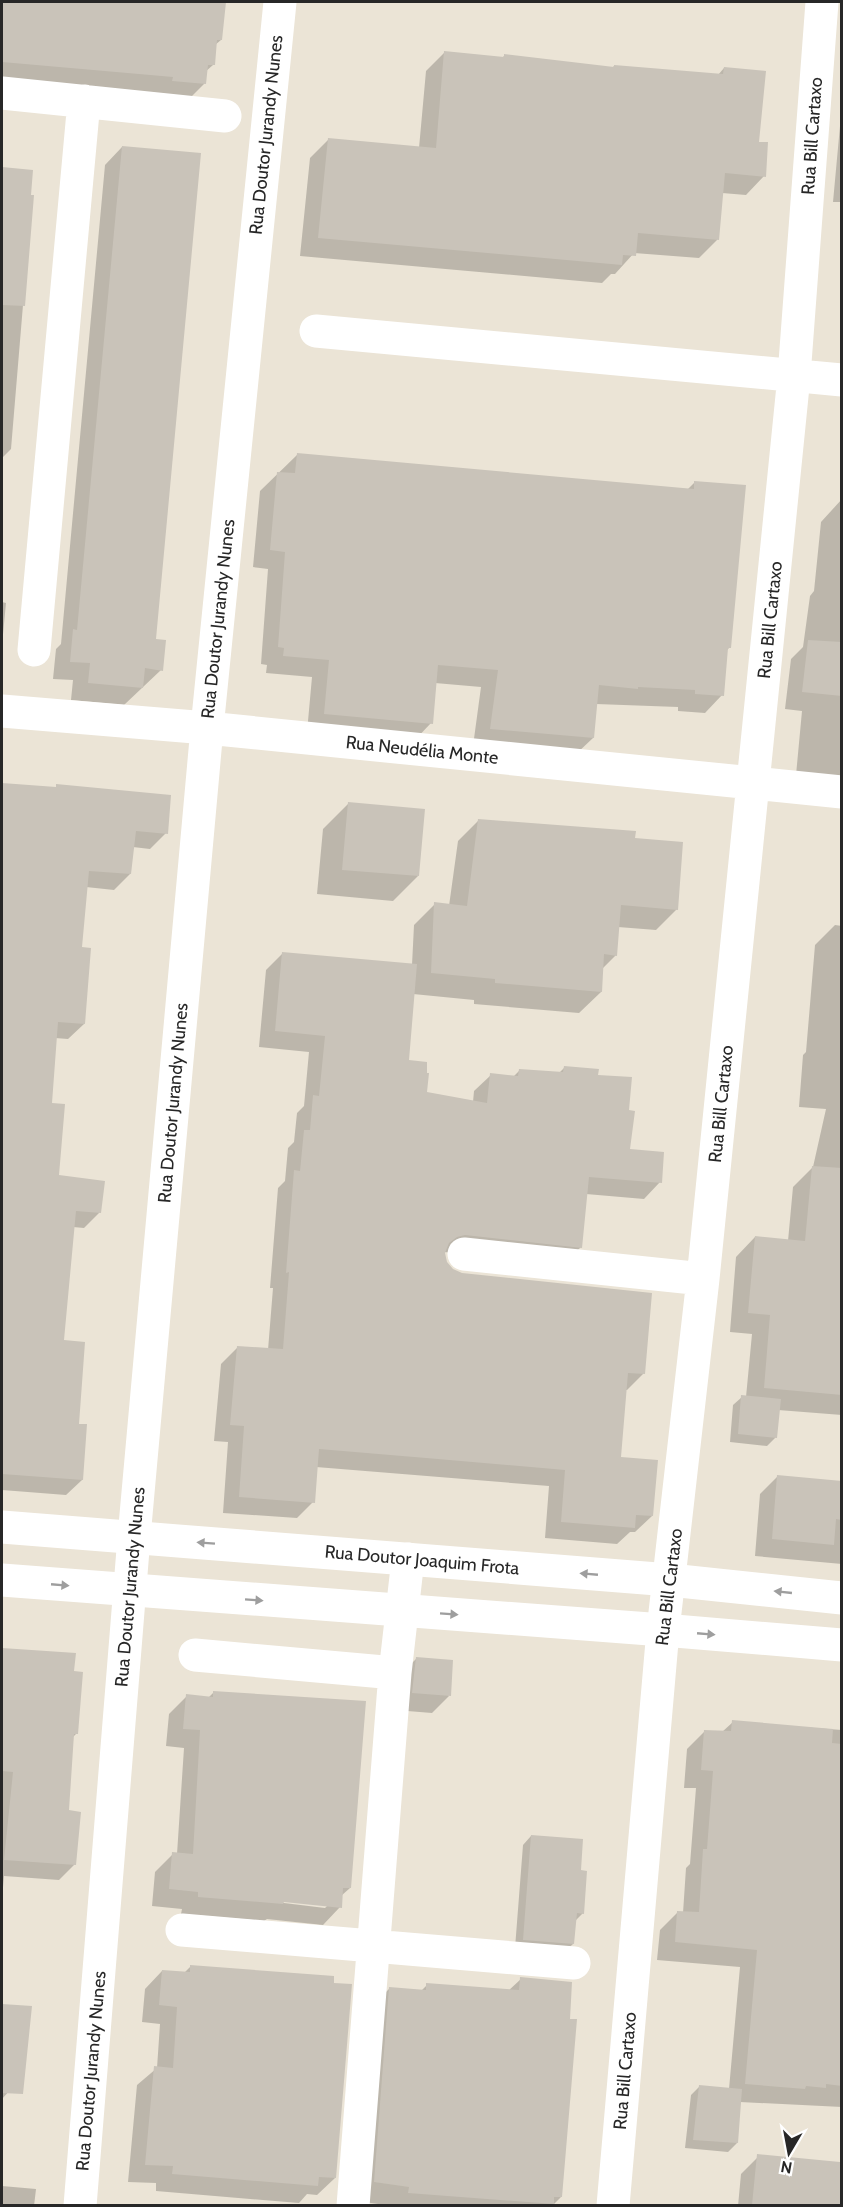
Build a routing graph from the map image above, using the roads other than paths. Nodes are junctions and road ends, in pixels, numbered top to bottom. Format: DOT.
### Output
graph roads {
  1 [pos="280,2"];
  2 [pos="822,2"];
  3 [pos="2,93"];
  4 [pos="84,101"];
  5 [pos="225,116"];
  6 [pos="316,331"];
  7 [pos="794,376"];
  8 [pos="842,380"];
  9 [pos="34,650"];
  10 [pos="2,711"];
  11 [pos="207,728"];
  12 [pos="754,784"];
  13 [pos="842,792"];
  14 [pos="464,1254"];
  15 [pos="704,1279"];
  16 [pos="2,1527"];
  17 [pos="134,1537"];
  18 [pos="408,1558"];
  19 [pos="2,1580"];
  20 [pos="670,1580"];
  21 [pos="130,1591"];
  22 [pos="842,1598"];
  23 [pos="403,1611"];
  24 [pos="663,1630"];
  25 [pos="842,1646"];
  26 [pos="195,1654"];
  27 [pos="395,1673"];
  28 [pos="182,1930"];
  29 [pos="374,1946"];
  30 [pos="574,1963"];
  31 [pos="80,2205"];
  32 [pos="353,2205"];
  33 [pos="613,2205"];
  1 -- 11 [label="street, Rua Doutor Jurandy Nunes"];
  2 -- 7 [label="street, Rua Bill Cartaxo"];
  3 -- 4 [label="street"];
  4 -- 5 [label="street"];
  4 -- 9 [label="street"];
  6 -- 7 [label="street"];
  7 -- 8 [label="street"];
  7 -- 12 [label="street, Rua Bill Cartaxo"];
  10 -- 11 [label="street, Rua Neudélia Monte"];
  11 -- 12 [label="street, Rua Neudélia Monte"];
  11 -- 17 [label="street, Rua Doutor Jurandy Nunes"];
  12 -- 13 [label="street, Rua Neudélia Monte"];
  12 -- 15 [label="street, Rua Bill Cartaxo"];
  14 -- 15 [label="street"];
  15 -- 20 [label="street, Rua Bill Cartaxo"];
  16 -- 17 [label="street, Rua Doutor Joaquim Frota"];
  18 -- 17 [label="street, Rua Doutor Joaquim Frota, one-way"];
  17 -- 21 [label="street, Rua Doutor Jurandy Nunes"];
  20 -- 18 [label="street, Rua Doutor Joaquim Frota, one-way"];
  18 -- 23 [label="street"];
  19 -- 21 [label="street, one-way"];
  22 -- 20 [label="street, Rua Doutor Joaquim Frota, one-way"];
  20 -- 24 [label="street, Rua Bill Cartaxo"];
  21 -- 23 [label="street, one-way"];
  21 -- 31 [label="street, Rua Doutor Jurandy Nunes"];
  23 -- 24 [label="street, one-way"];
  23 -- 27 [label="street"];
  24 -- 25 [label="street, one-way"];
  24 -- 33 [label="street, Rua Bill Cartaxo"];
  26 -- 27 [label="street"];
  27 -- 29 [label="street"];
  28 -- 29 [label="street"];
  29 -- 30 [label="street"];
  29 -- 32 [label="street"];
}
